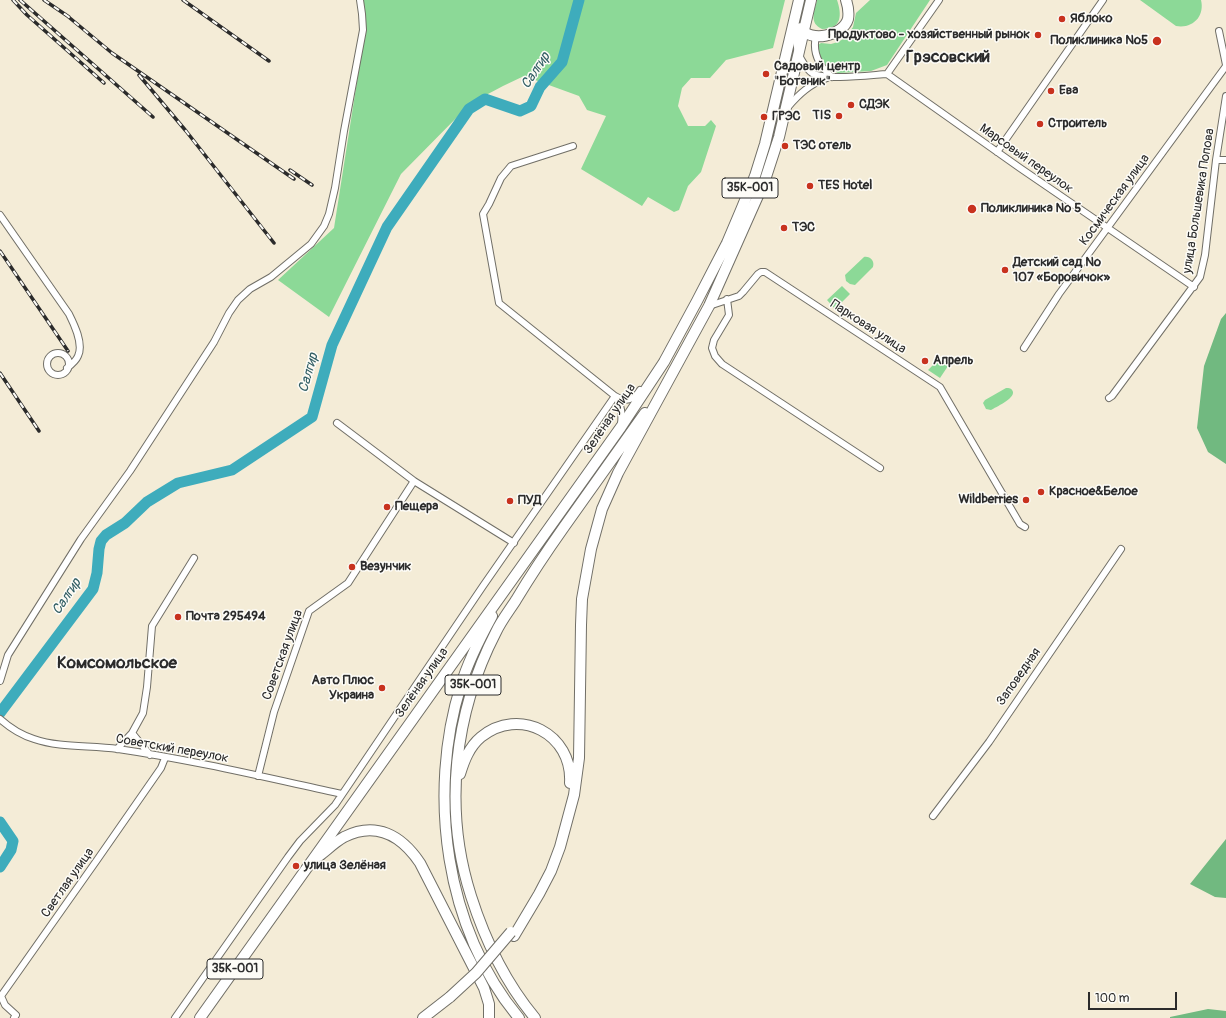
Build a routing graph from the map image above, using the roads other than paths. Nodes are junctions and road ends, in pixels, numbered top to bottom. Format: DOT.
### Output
graph roads {
  1 [pos="360,0"];
  2 [pos="800,0"];
  3 [pos="811,0"];
  4 [pos="846,0"];
  5 [pos="939,0"];
  6 [pos="1103,0"];
  7 [pos="800,15"];
  8 [pos="1218,31"];
  9 [pos="804,32"];
  10 [pos="816,36"];
  11 [pos="799,55"];
  12 [pos="1226,65"];
  13 [pos="887,74"];
  14 [pos="832,77"];
  15 [pos="1226,96"];
  16 [pos="784,111"];
  17 [pos="573,146"];
  18 [pos="997,152"];
  19 [pos="1216,160"];
  20 [pos="1226,160"];
  21 [pos="0,215"];
  22 [pos="1108,228"];
  23 [pos="1194,287"];
  24 [pos="727,299"];
  25 [pos="697,301"];
  26 [pos="709,306"];
  27 [pos="1024,348"];
  28 [pos="67,368"];
  29 [pos="663,389"];
  30 [pos="618,397"];
  31 [pos="1109,398"];
  32 [pos="337,423"];
  33 [pos="621,427"];
  34 [pos="880,468"];
  35 [pos="414,481"];
  36 [pos="1025,526"];
  37 [pos="514,543"];
  38 [pos="1121,549"];
  39 [pos="194,558"];
  40 [pos="504,593"];
  41 [pos="0,681"];
  42 [pos="1,720"];
  43 [pos="132,733"];
  44 [pos="117,749"];
  45 [pos="150,755"];
  46 [pos="165,758"];
  47 [pos="258,776"];
  48 [pos="455,785"];
  49 [pos="342,794"];
  50 [pos="933,816"];
  51 [pos="310,863"];
  52 [pos="512,934"];
  53 [pos="453,999"];
  54 [pos="14,1018"];
  55 [pos="175,1018"];
  56 [pos="200,1018"];
  57 [pos="424,1018"];
  58 [pos="432,1018"];
  59 [pos="489,1018"];
  60 [pos="519,1018"];
  61 [pos="535,1018"];
  1 -- 41 [label="street"];
  2 -- 7 [label="main road"];
  2 -- 25 [label="main road, 35К-001"];
  3 -- 9 [label="main road, 35К-001"];
  4 -- 10 [label="main road"];
  5 -- 13 [label="street"];
  6 -- 18 [label="street"];
  7 -- 9 [label="main road"];
  7 -- 11 [label="street"];
  8 -- 12 [label="street"];
  9 -- 10 [label="main road"];
  9 -- 11 [label="main road, 35К-001"];
  10 -- 14 [label="street"];
  11 -- 14 [label="street"];
  11 -- 16 [label="main road, 35К-001"];
  12 -- 22 [label="street, Космическая улица"];
  13 -- 14 [label="street"];
  13 -- 18 [label="street, Марсовый переулок"];
  14 -- 16 [label="street"];
  15 -- 19 [label="street, улица Большевика Попова"];
  16 -- 26 [label="main road, 35К-001"];
  17 -- 30 [label="street, Зелёная улица"];
  18 -- 22 [label="street, Марсовый переулок"];
  19 -- 20 [label="street"];
  19 -- 23 [label="street, улица Большевика Попова"];
  21 -- 28 [label="street"];
  22 -- 23 [label="street, Марсовый переулок"];
  22 -- 27 [label="street, Космическая улица"];
  23 -- 31 [label="street, улица Большевика Попова"];
  24 -- 26 [label="street, Парковая улица"];
  24 -- 34 [label="street"];
  24 -- 36 [label="street, Парковая улица"];
  25 -- 30 [label="street, Зелёная улица"];
  25 -- 33 [label="main road, Зелёная улица / 35К-001"];
  26 -- 29 [label="main road, 35К-001"];
  29 -- 48 [label="main road, 35К-001"];
  29 -- 52 [label="main road"];
  30 -- 33 [label="street"];
  30 -- 37 [label="street"];
  32 -- 35 [label="street"];
  33 -- 40 [label="main road, Зелёная улица / 35К-001"];
  35 -- 37 [label="street"];
  35 -- 47 [label="street, Советская улица"];
  37 -- 49 [label="street"];
  38 -- 50 [label="street, Заповедная"];
  39 -- 43 [label="street, Советский переулок"];
  40 -- 51 [label="main road, Зелёная улица / 35К-001"];
  40 -- 60 [label="main road"];
  42 -- 44 [label="street, Советский переулок"];
  43 -- 44 [label="street, Советский переулок"];
  43 -- 45 [label="street"];
  44 -- 45 [label="street, Советский переулок"];
  45 -- 46 [label="street, Советский переулок"];
  46 -- 47 [label="street, Советский переулок"];
  46 -- 54 [label="street, Светлая улица"];
  47 -- 49 [label="street, Советский переулок"];
  48 -- 52 [label="main road"];
  48 -- 61 [label="main road, 35К-001"];
  49 -- 55 [label="street"];
  51 -- 56 [label="main road, Зелёная улица / 35К-001"];
  51 -- 59 [label="main road"];
  52 -- 53 [label="main road, bridge"];
  53 -- 57 [label="main road"];
  53 -- 58 [label="main road"];
}
